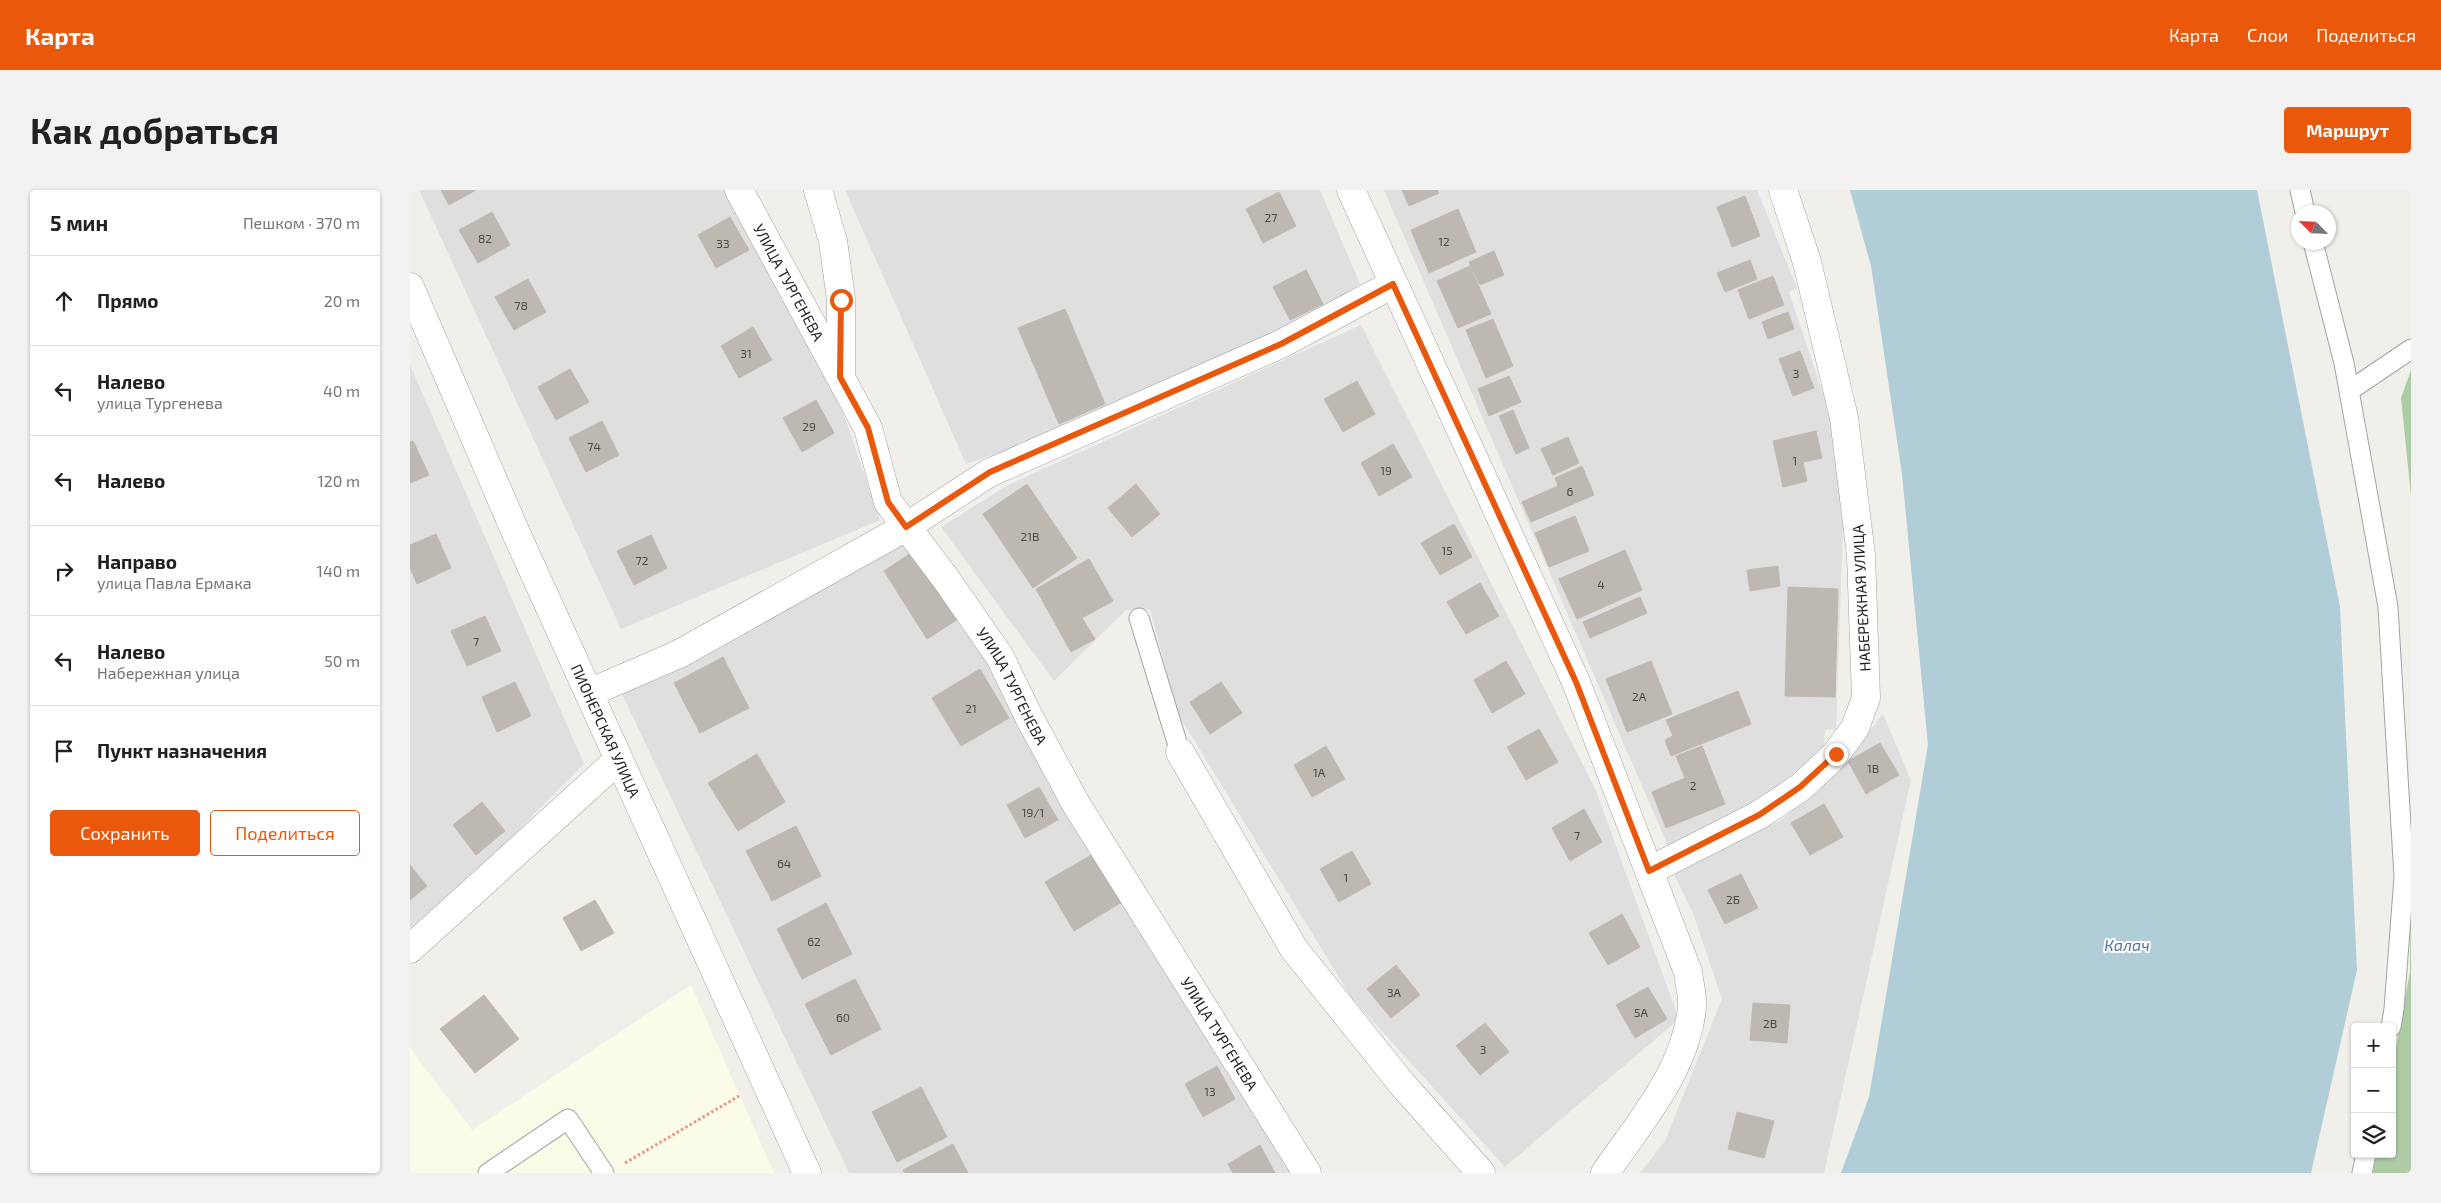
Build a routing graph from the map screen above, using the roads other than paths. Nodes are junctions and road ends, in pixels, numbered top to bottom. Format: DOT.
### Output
graph roads {
  1 [pos="739,190"];
  2 [pos="818,190"];
  3 [pos="1351,190"];
  4 [pos="1783,190"];
  5 [pos="2300,190"];
  6 [pos="2303,205"];
  7 [pos="2315,250"];
  8 [pos="1393,284"];
  9 [pos="410,287"];
  10 [pos="2411,349"];
  11 [pos="840,377"];
  12 [pos="2349,391"];
  13 [pos="906,527"];
  14 [pos="1139,618"];
  15 [pos="589,693"];
  16 [pos="1180,752"];
  17 [pos="618,760"];
  18 [pos="1649,871"];
  19 [pos="410,949"];
  20 [pos="2392,1023"];
  21 [pos="2365,1158"];
  22 [pos="488,1173"];
  23 [pos="604,1173"];
  24 [pos="808,1173"];
  25 [pos="1307,1173"];
  26 [pos="1481,1173"];
  27 [pos="1605,1173"];
  28 [pos="2362,1173"];
  1 -- 11 [label="street, УЛИЦА ТУРГЕНЕВА"];
  2 -- 11 [label="street"];
  3 -- 8 [label="street"];
  4 -- 18 [label="street, НАБЕРЕЖНАЯ УЛИЦА"];
  5 -- 6 [label="lane"];
  7 -- 12 [label="lane"];
  8 -- 13 [label="street"];
  8 -- 18 [label="street"];
  9 -- 15 [label="street, ПИОНЕРСКАЯ УЛИЦА"];
  10 -- 12 [label="lane"];
  11 -- 13 [label="street, УЛИЦА ТУРГЕНЕВА"];
  12 -- 20 [label="lane"];
  13 -- 15 [label="street"];
  13 -- 25 [label="street, УЛИЦА ТУРГЕНЕВА"];
  14 -- 16 [label="lane"];
  15 -- 17 [label="street, ПИОНЕРСКАЯ УЛИЦА"];
  16 -- 26 [label="street"];
  17 -- 19 [label="street"];
  17 -- 24 [label="street, ПИОНЕРСКАЯ УЛИЦА"];
  18 -- 27 [label="street"];
  21 -- 28 [label="lane"];
  22 -- 23 [label="lane"];
}
